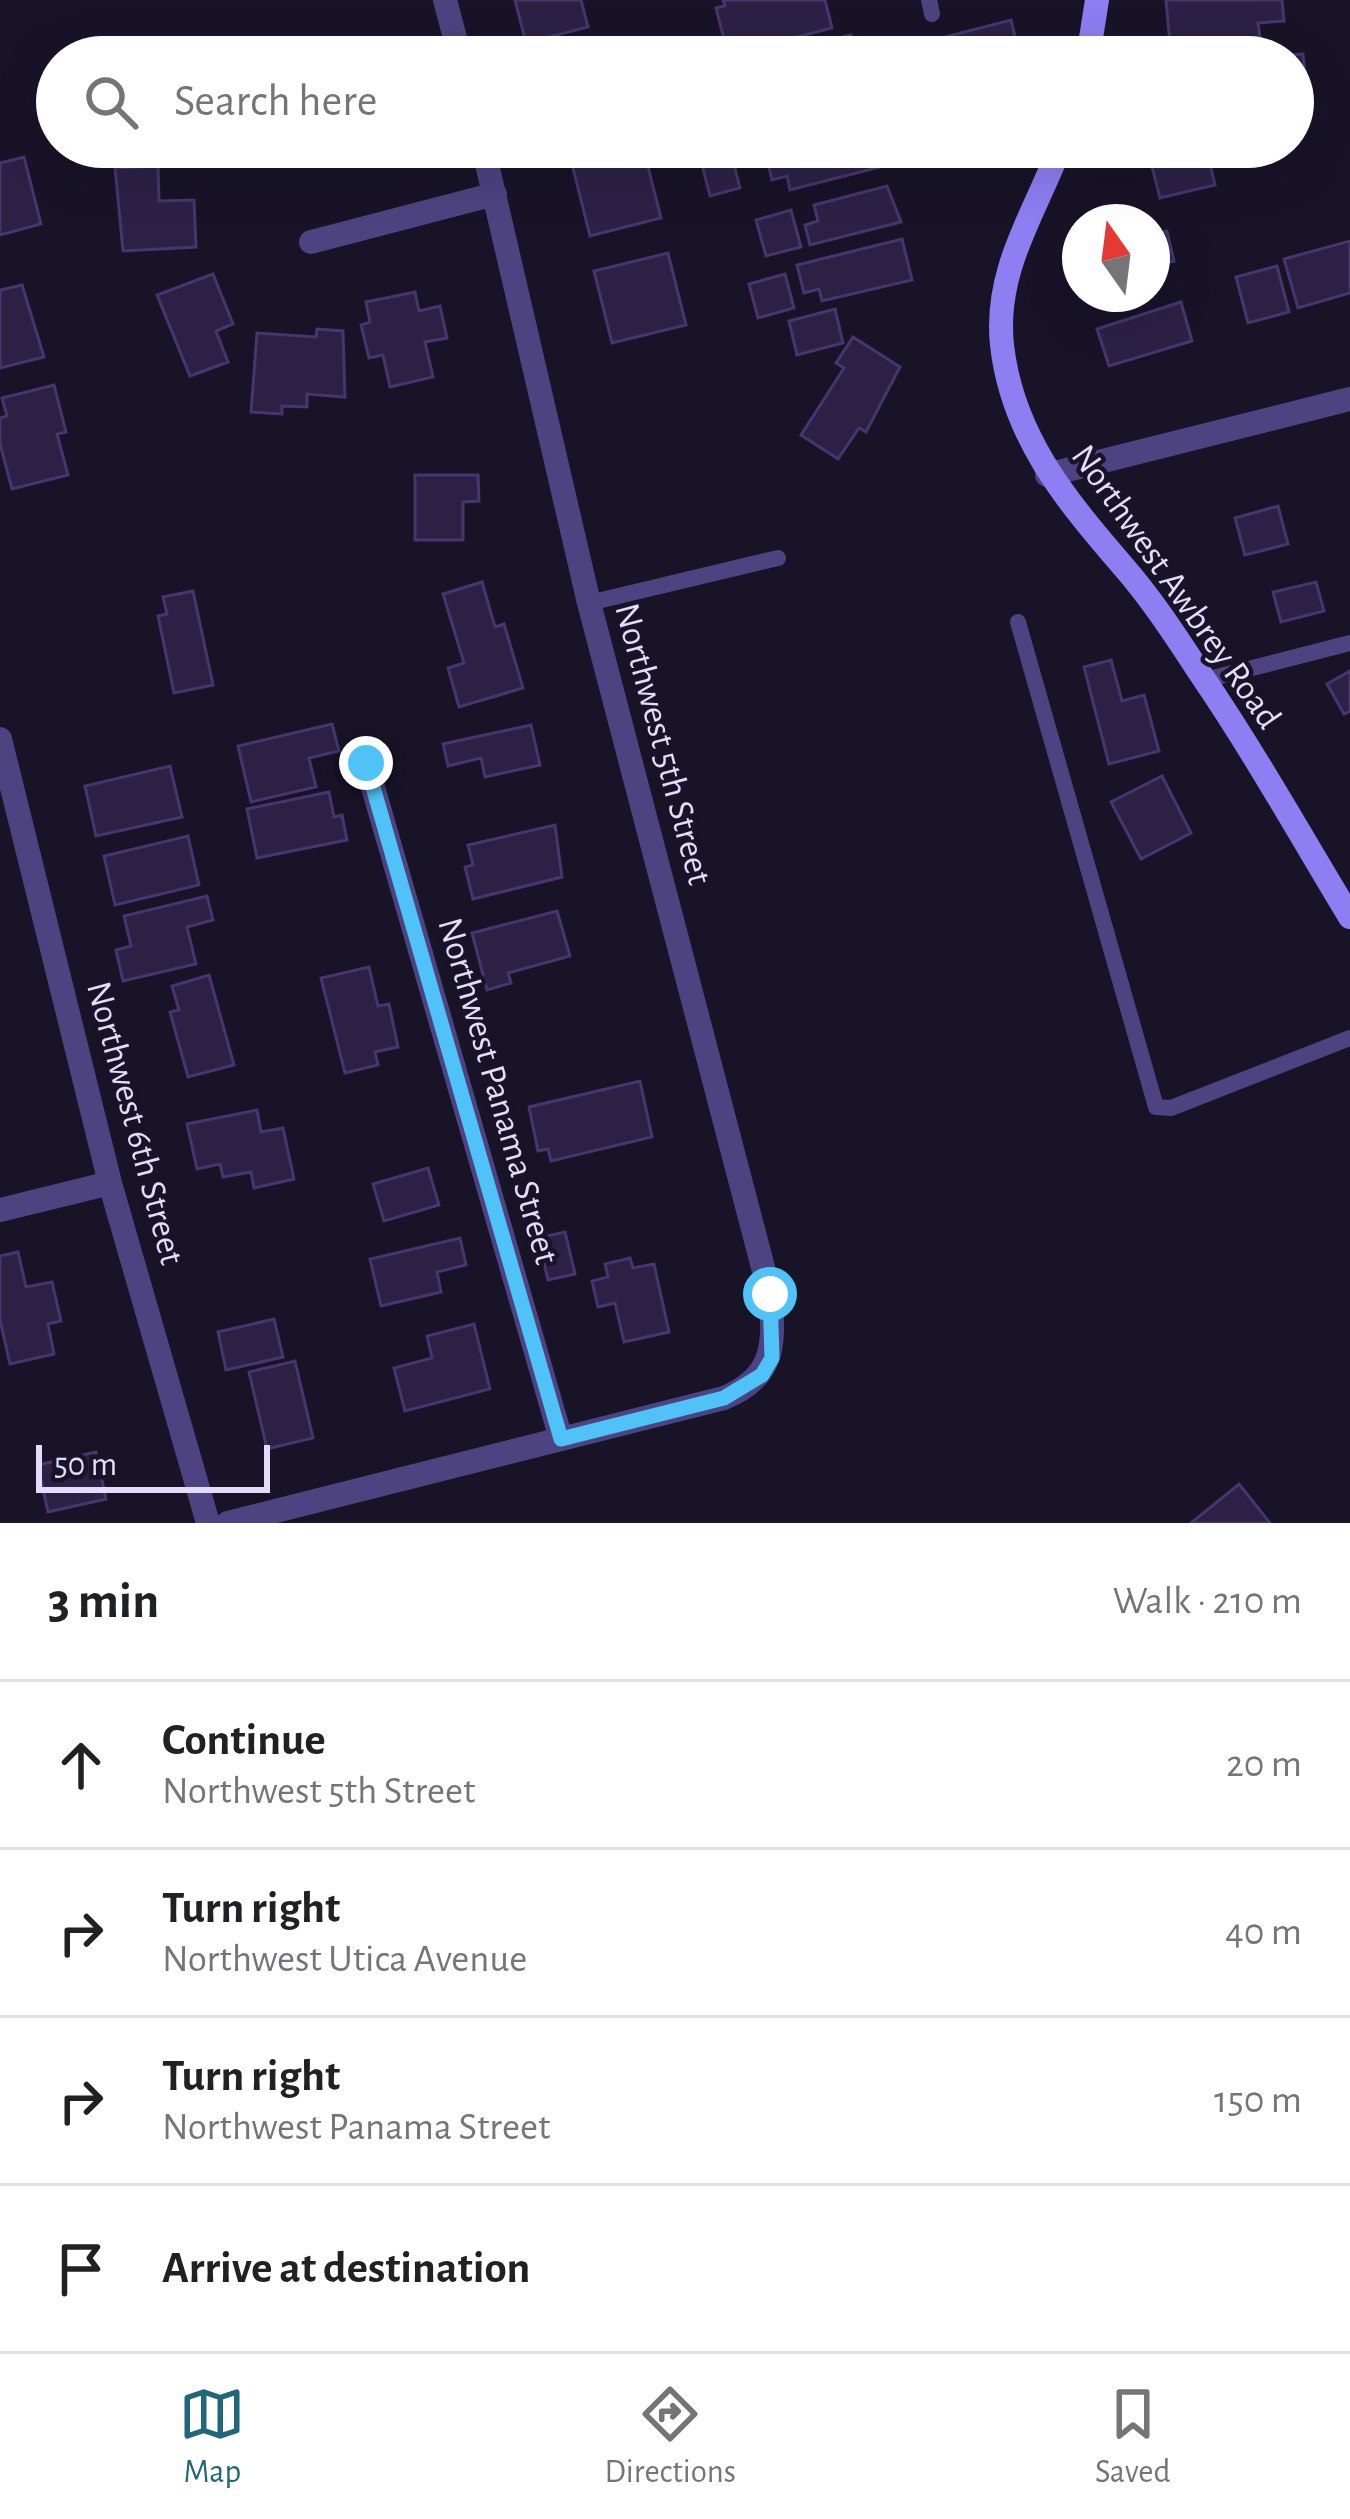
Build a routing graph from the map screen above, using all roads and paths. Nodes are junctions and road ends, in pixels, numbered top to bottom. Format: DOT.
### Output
graph roads {
  1 [pos="445,0"];
  2 [pos="1097,0"];
  3 [pos="454,36"];
  4 [pos="1091,36"];
  5 [pos="488,168"];
  6 [pos="1050,168"];
  7 [pos="495,194"];
  8 [pos="311,242"];
  9 [pos="1350,399"];
  10 [pos="1047,475"];
  11 [pos="778,558"];
  12 [pos="589,603"];
  13 [pos="1018,622"];
  14 [pos="1350,643"];
  15 [pos="1205,680"];
  16 [pos="0,739"];
  17 [pos="366,763"];
  18 [pos="1341,885"];
  19 [pos="1350,917"];
  20 [pos="1350,1038"];
  21 [pos="110,1183"];
  22 [pos="0,1210"];
  23 [pos="561,1439"];
  24 [pos="208,1523"];
  25 [pos="228,1523"];
  1 -- 3 [label="street"];
  2 -- 4 [label="street"];
  5 -- 7 [label="street, Northwest 5th Street"];
  6 -- 10 [label="street, Northwest Awbrey Road"];
  7 -- 8 [label="street"];
  7 -- 12 [label="street, Northwest 5th Street"];
  9 -- 10 [label="street"];
  10 -- 15 [label="street, Northwest Awbrey Road"];
  11 -- 12 [label="lane"];
  12 -- 23 [label="street, Northwest 5th Street"];
  13 -- 20 [label="lane"];
  14 -- 15 [label="lane"];
  15 -- 18 [label="street, Northwest Awbrey Road"];
  16 -- 21 [label="street, Northwest 6th Street"];
  17 -- 23 [label="street, Northwest Panama Street"];
  18 -- 19 [label="street, Northwest Awbrey Road"];
  21 -- 22 [label="street"];
  21 -- 24 [label="street, Northwest 6th Street"];
  23 -- 25 [label="street"];
}
